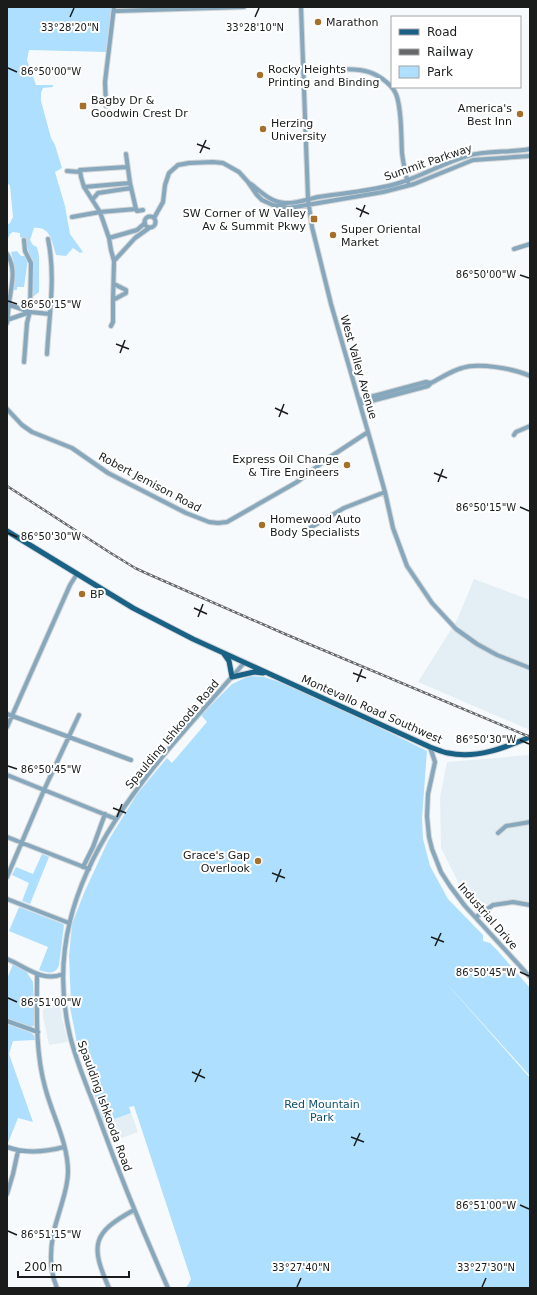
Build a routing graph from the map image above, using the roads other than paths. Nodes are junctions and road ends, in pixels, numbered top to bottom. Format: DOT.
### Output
graph roads {
  1 [pos="244,7"];
  2 [pos="301,7"];
  3 [pos="115,9"];
  4 [pos="303,70"];
  5 [pos="391,87"];
  6 [pos="392,88"];
  7 [pos="106,106"];
  8 [pos="530,149"];
  9 [pos="126,154"];
  10 [pos="530,156"];
  11 [pos="127,167"];
  12 [pos="67,170"];
  13 [pos="80,172"];
  14 [pos="407,180"];
  15 [pos="248,182"];
  16 [pos="130,183"];
  17 [pos="410,185"];
  18 [pos="84,187"];
  19 [pos="131,188"];
  20 [pos="93,199"];
  21 [pos="308,199"];
  22 [pos="309,206"];
  23 [pos="136,209"];
  24 [pos="143,210"];
  25 [pos="100,212"];
  26 [pos="72,217"];
  27 [pos="154,218"];
  28 [pos="145,223"];
  29 [pos="150,228"];
  30 [pos="109,238"];
  31 [pos="48,239"];
  32 [pos="24,240"];
  33 [pos="530,244"];
  34 [pos="514,249"];
  35 [pos="7,254"];
  36 [pos="114,261"];
  37 [pos="114,284"];
  38 [pos="114,300"];
  39 [pos="8,304"];
  40 [pos="30,312"];
  41 [pos="50,314"];
  42 [pos="7,321"];
  43 [pos="111,326"];
  44 [pos="47,354"];
  45 [pos="24,362"];
  46 [pos="530,376"];
  47 [pos="359,402"];
  48 [pos="7,410"];
  49 [pos="530,426"];
  50 [pos="368,432"];
  51 [pos="514,435"];
  52 [pos="385,492"];
  53 [pos="310,528"];
  54 [pos="7,531"];
  55 [pos="77,574"];
  56 [pos="224,653"];
  57 [pos="244,663"];
  58 [pos="530,668"];
  59 [pos="266,673"];
  60 [pos="232,677"];
  61 [pos="7,714"];
  62 [pos="79,715"];
  63 [pos="12,716"];
  64 [pos="7,727"];
  65 [pos="530,737"];
  66 [pos="69,738"];
  67 [pos="430,747"];
  68 [pos="131,760"];
  69 [pos="7,775"];
  70 [pos="44,790"];
  71 [pos="105,814"];
  72 [pos="116,819"];
  73 [pos="530,822"];
  74 [pos="498,833"];
  75 [pos="7,837"];
  76 [pos="22,843"];
  77 [pos="83,867"];
  78 [pos="88,869"];
  79 [pos="7,877"];
  80 [pos="7,899"];
  81 [pos="530,905"];
  82 [pos="476,917"];
  83 [pos="69,923"];
  84 [pos="7,959"];
  85 [pos="37,974"];
  86 [pos="63,974"];
  87 [pos="530,977"];
  88 [pos="7,1021"];
  89 [pos="38,1032"];
  90 [pos="7,1147"];
  91 [pos="64,1147"];
  92 [pos="18,1151"];
  93 [pos="7,1194"];
  94 [pos="134,1210"];
  95 [pos="57,1288"];
  96 [pos="109,1288"];
  97 [pos="168,1288"];
  1 -- 3 [label="street"];
  2 -- 4 [label="street, West Valley Avenue"];
  3 -- 7 [label="street"];
  4 -- 5 [label="street"];
  4 -- 21 [label="street, West Valley Avenue"];
  6 -- 14 [label="street"];
  8 -- 14 [label="street, Summit Parkway"];
  9 -- 11 [label="street"];
  10 -- 17 [label="street, Summit Parkway"];
  11 -- 13 [label="street"];
  11 -- 16 [label="street"];
  12 -- 13 [label="street"];
  13 -- 18 [label="street"];
  14 -- 17 [label="street"];
  14 -- 21 [label="street, Summit Parkway"];
  15 -- 21 [label="street, Summit Parkway"];
  15 -- 22 [label="street, Summit Parkway"];
  15 -- 27 [label="street"];
  16 -- 18 [label="street"];
  16 -- 19 [label="street"];
  17 -- 22 [label="street, Summit Parkway"];
  18 -- 20 [label="street"];
  19 -- 20 [label="street"];
  19 -- 23 [label="street"];
  20 -- 25 [label="street"];
  21 -- 22 [label="street, West Valley Avenue"];
  22 -- 47 [label="street, West Valley Avenue"];
  23 -- 24 [label="street"];
  23 -- 25 [label="street"];
  25 -- 26 [label="street"];
  25 -- 30 [label="street"];
  27 -- 28 [label="street"];
  27 -- 29 [label="street"];
  28 -- 29 [label="street"];
  28 -- 30 [label="street"];
  29 -- 36 [label="street"];
  30 -- 36 [label="street"];
  31 -- 41 [label="street"];
  32 -- 40 [label="street"];
  33 -- 34 [label="street"];
  35 -- 39 [label="street"];
  36 -- 37 [label="street"];
  37 -- 38 [label="street"];
  37 -- 38 [label="street"];
  38 -- 43 [label="street"];
  39 -- 40 [label="street"];
  39 -- 42 [label="street"];
  40 -- 41 [label="street"];
  40 -- 42 [label="street"];
  40 -- 45 [label="street"];
  41 -- 44 [label="street"];
  46 -- 47 [label="street"];
  47 -- 50 [label="street, West Valley Avenue"];
  48 -- 50 [label="street, Robert Jemison Road"];
  49 -- 51 [label="street"];
  50 -- 52 [label="street, West Valley Avenue"];
  52 -- 53 [label="street"];
  52 -- 58 [label="street, West Valley Avenue"];
  54 -- 55 [label="main road"];
  55 -- 56 [label="main road, Montevallo Road Southwest"];
  55 -- 63 [label="street"];
  56 -- 57 [label="main road, Montevallo Road Southwest"];
  56 -- 60 [label="main road"];
  57 -- 59 [label="main road, Montevallo Road Southwest"];
  57 -- 60 [label="street, Spaulding Ishkooda Road"];
  59 -- 60 [label="main road"];
  59 -- 67 [label="main road, Montevallo Road Southwest"];
  60 -- 72 [label="street, Spaulding Ishkooda Road"];
  61 -- 63 [label="street"];
  62 -- 66 [label="street"];
  63 -- 64 [label="street"];
  63 -- 66 [label="street"];
  65 -- 67 [label="main road, Montevallo Road Southwest"];
  66 -- 68 [label="street"];
  66 -- 70 [label="street"];
  67 -- 82 [label="street, Industrial Drive"];
  69 -- 70 [label="street"];
  70 -- 71 [label="street"];
  70 -- 76 [label="street"];
  71 -- 72 [label="street"];
  71 -- 77 [label="street"];
  72 -- 78 [label="street, Spaulding Ishkooda Road"];
  73 -- 74 [label="street"];
  75 -- 76 [label="street"];
  76 -- 77 [label="street"];
  76 -- 79 [label="street"];
  77 -- 78 [label="street"];
  78 -- 83 [label="street, Spaulding Ishkooda Road"];
  80 -- 83 [label="street"];
  81 -- 82 [label="street"];
  82 -- 87 [label="street, Industrial Drive"];
  83 -- 86 [label="street, Spaulding Ishkooda Road"];
  84 -- 85 [label="street"];
  85 -- 86 [label="street"];
  85 -- 89 [label="street"];
  86 -- 94 [label="street, Spaulding Ishkooda Road"];
  88 -- 89 [label="street"];
  89 -- 91 [label="street"];
  90 -- 92 [label="street"];
  91 -- 92 [label="street"];
  91 -- 95 [label="street"];
  92 -- 93 [label="street"];
  94 -- 96 [label="street"];
  94 -- 97 [label="street, Spaulding Ishkooda Road"];
}
